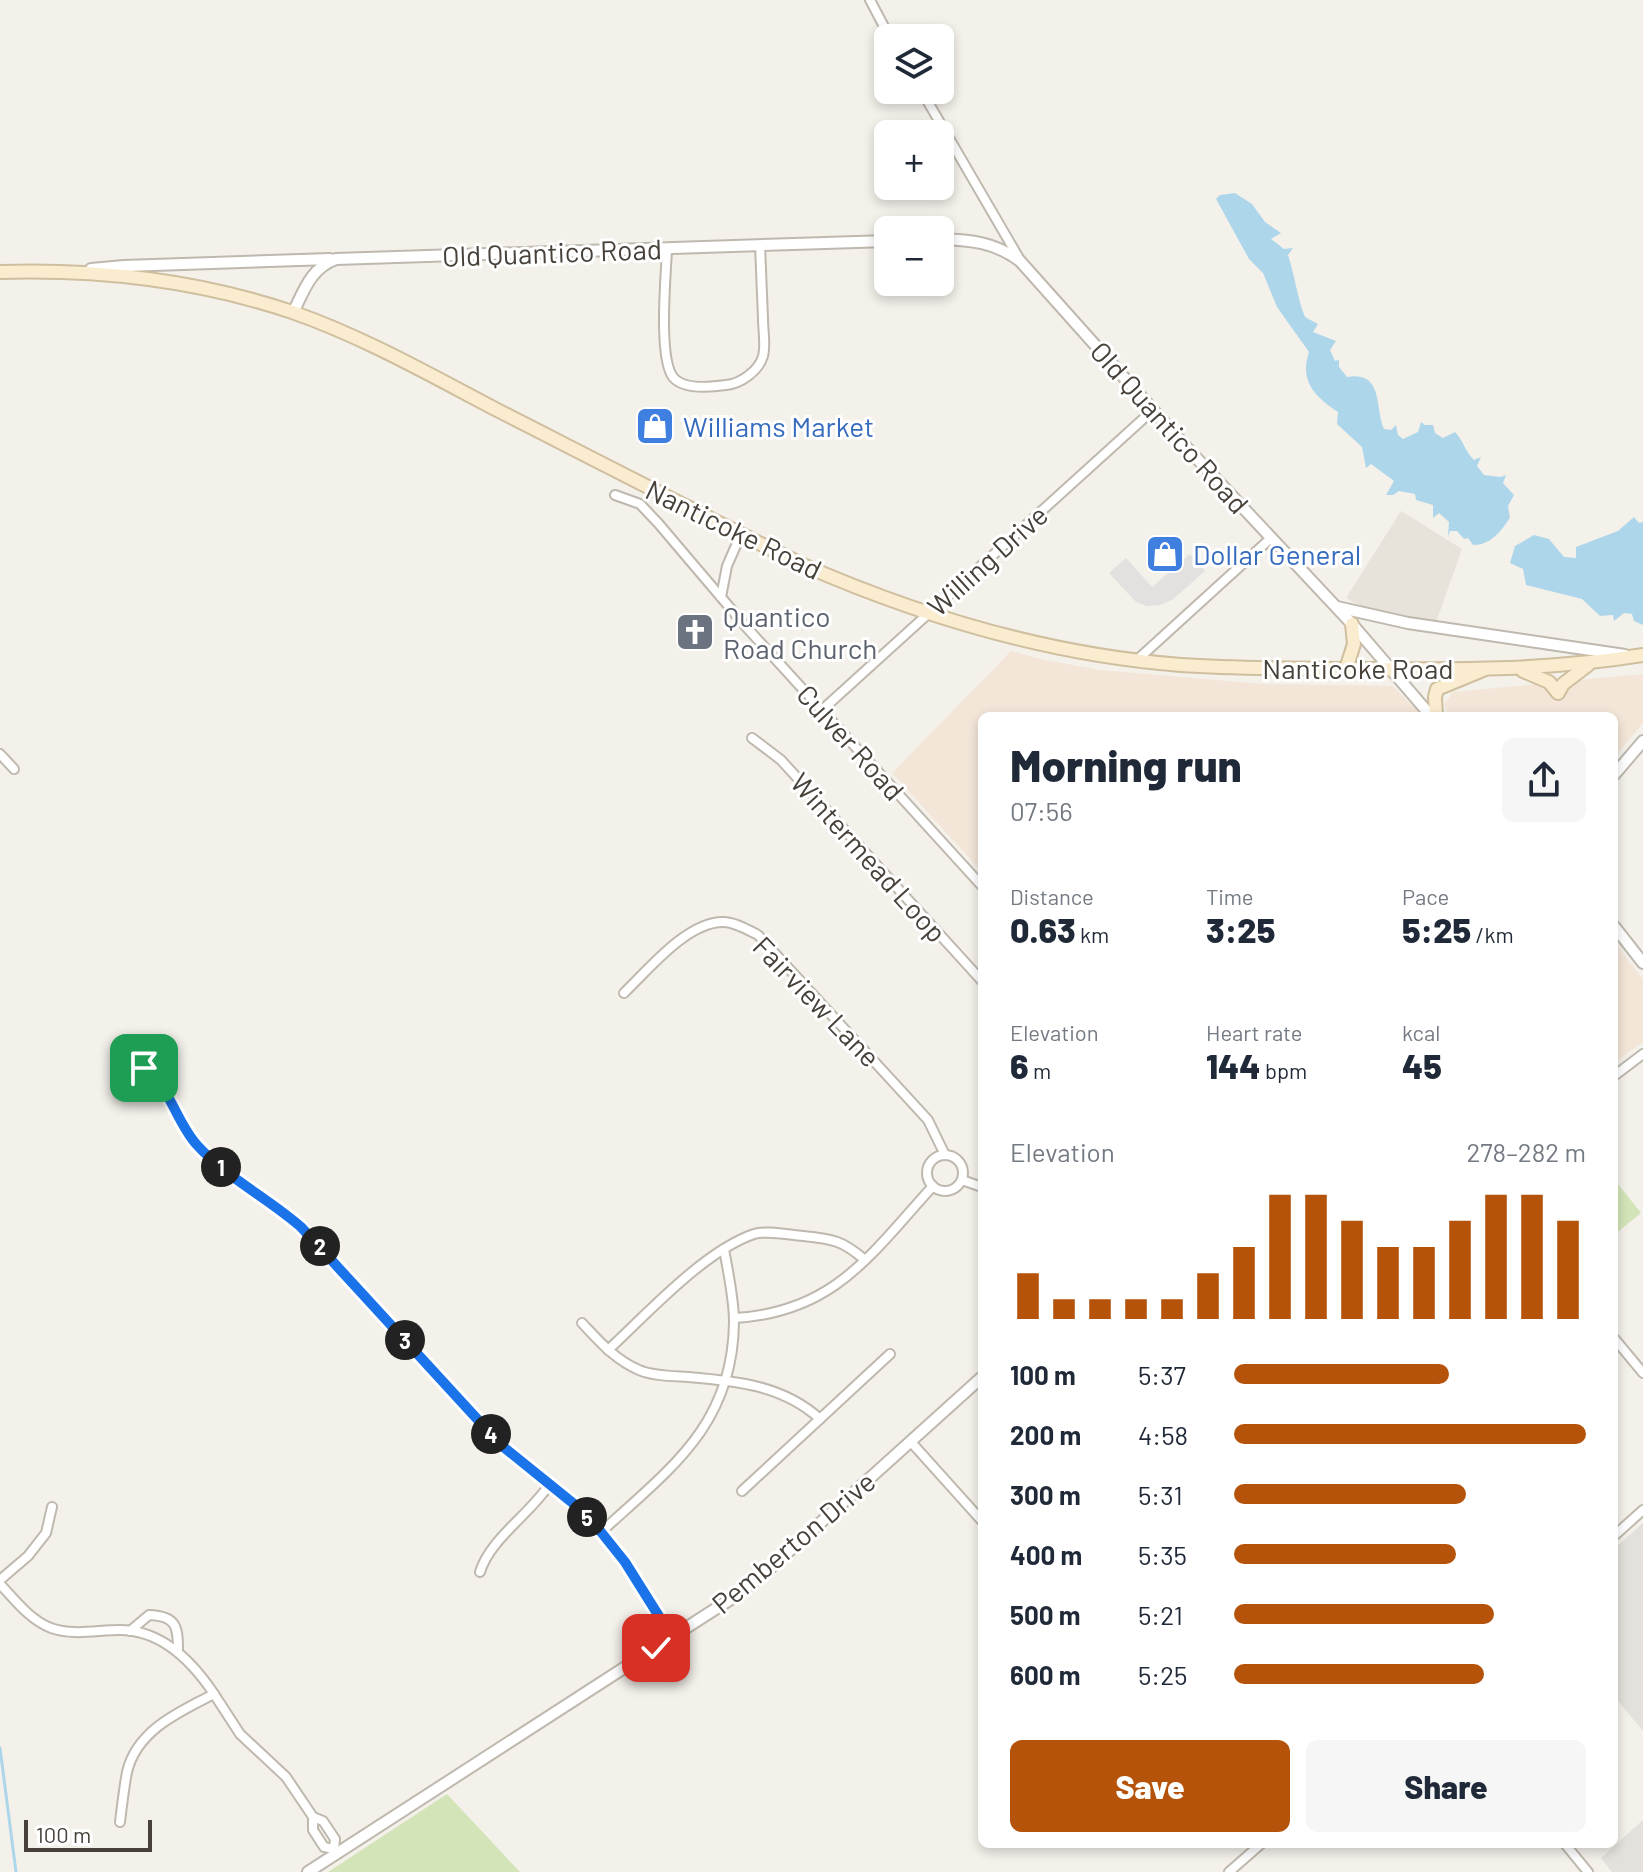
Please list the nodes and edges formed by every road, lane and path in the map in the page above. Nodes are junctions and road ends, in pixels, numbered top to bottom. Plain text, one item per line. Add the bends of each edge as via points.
1 (870, 0) edge
2 (883, 24) edge
3 (929, 104) edge
4 (954, 240) edge
5 (874, 241) edge
6 (760, 245) junction
7 (667, 249) junction
8 (336, 259) junction
9 (1020, 261) junction
10 (74, 271) junction
11 (0, 272) edge
12 (293, 313) junction
13 (1153, 410) junction
14 (615, 495) dead end
15 (741, 534) junction
16 (1271, 538) junction
17 (721, 597) junction
18 (1335, 607) junction
19 (928, 613) junction
20 (1352, 624) junction
21 (1639, 656) edge
22 (1137, 660) junction
23 (1597, 662) junction
24 (1487, 668) junction
25 (1512, 668) junction
26 (1346, 669) junction
27 (1392, 670) junction
28 (822, 710) junction
29 (1430, 712) edge
30 (1434, 712) edge
31 (752, 738) dead end
32 (1643, 741) edge
33 (0, 754) edge
34 (14, 769) dead end
35 (1618, 770) edge
36 (978, 882) edge
37 (1618, 931) edge
38 (1643, 963) edge
39 (978, 977) edge
40 (624, 993) dead end
41 (1643, 1054) edge
42 (144, 1068) dead end
43 (1618, 1073) edge
44 (945, 1155) junction
45 (962, 1180) junction
46 (933, 1186) junction
47 (978, 1186) edge
48 (724, 1249) junction
49 (865, 1260) junction
50 (734, 1318) junction
51 (582, 1323) dead end
52 (1618, 1343) edge
53 (608, 1350) junction
54 (890, 1354) dead end
55 (1643, 1373) edge
56 (725, 1380) junction
57 (978, 1381) edge
58 (820, 1419) junction
59 (911, 1442) junction
60 (549, 1485) junction
61 (742, 1491) dead end
62 (52, 1507) dead end
63 (1643, 1510) edge
64 (978, 1517) edge
65 (601, 1532) junction
66 (1618, 1532) edge
67 (480, 1572) dead end
68 (0, 1582) edge
69 (130, 1631) junction
70 (672, 1637) junction
71 (178, 1650) junction
72 (214, 1694) junction
73 (313, 1817) junction
74 (120, 1822) dead end
75 (1256, 1848) edge
76 (1568, 1848) edge
77 (335, 1852) junction
78 (308, 1872) edge
79 (1229, 1872) edge
80 (1588, 1872) edge

1 - 2 street
3 - 9 street
4 - 9 street, Old Quantico Road via 994,245
5 - 6 street, Old Quantico Road
6 - 7 street, Old Quantico Road
6 - 7 street via 763,357 749,375 723,386 690,385 673,377 665,319
7 - 8 street, Old Quantico Road
8 - 10 street, Old Quantico Road
8 - 12 street via 313,273
9 - 13 street, Old Quantico Road
10 - 11 main road, Nanticoke Road
10 - 12 main road, Nanticoke Road via 188,284
12 - 15 main road, Nanticoke Road via 388,355
13 - 16 street, Old Quantico Road
13 - 19 street, Willing Drive
14 - 17 street, Culver Road via 640,504
15 - 17 street
15 - 19 main road, Nanticoke Road via 826,575
16 - 18 street, Old Quantico Road
16 - 22 street
17 - 28 street, Culver Road
18 - 20 street, Old Quantico Road
18 - 21 street via 1408,623
19 - 22 main road, Nanticoke Road via 1016,639
19 - 28 street, Willing Drive
20 - 26 main road via 1354,644
20 - 27 street, Old Quantico Road
21 - 23 main road, Nanticoke Road
22 - 26 main road, Nanticoke Road
23 - 25 main road, Nanticoke Road
23 - 25 main road via 1572,675 1558,693 1538,675
24 - 25 main road, Nanticoke Road
24 - 27 main road, Nanticoke Road
24 - 30 main road via 1437,689
26 - 27 main road, Nanticoke Road
27 - 29 street, Old Quantico Road
28 - 36 street, Culver Road
31 - 39 street, Wintermead Loop via 781,760
32 - 35 street
33 - 34 street
37 - 38 street
40 - 44 street, Fairview Lane via 698,927 724,922 758,935 928,1120
41 - 43 street
42 - 60 street via 159,1082 198,1146 301,1227 501,1445
44 - 45 street via 960,1164
44 - 46 street via 928,1168
45 - 46 street via 950,1190
45 - 47 street
46 - 49 street
48 - 49 street via 756,1233 785,1234 836,1240
48 - 50 street
48 - 53 street
49 - 50 street via 842,1282 808,1302 781,1312
50 - 56 street
51 - 53 street
52 - 55 street
53 - 56 street via 643,1372
54 - 58 street
56 - 58 street via 782,1392
56 - 65 street via 696,1442
57 - 59 street, Pemberton Drive
58 - 61 street
59 - 64 street
59 - 70 street, Pemberton Drive via 768,1570
60 - 65 street
60 - 67 street via 489,1550
62 - 68 street via 46,1533
63 - 66 street
65 - 70 street
68 - 69 street via 28,1615 52,1629
69 - 71 street
69 - 71 street via 149,1615 163,1616 178,1631
70 - 77 street, Pemberton Drive
71 - 72 street
72 - 73 street via 240,1734 286,1777
72 - 74 street via 149,1733 136,1749
73 - 77 street via 313,1830 324,1847
73 - 77 street via 323,1821 335,1839
75 - 79 street
76 - 80 street
77 - 78 street, Pemberton Drive

